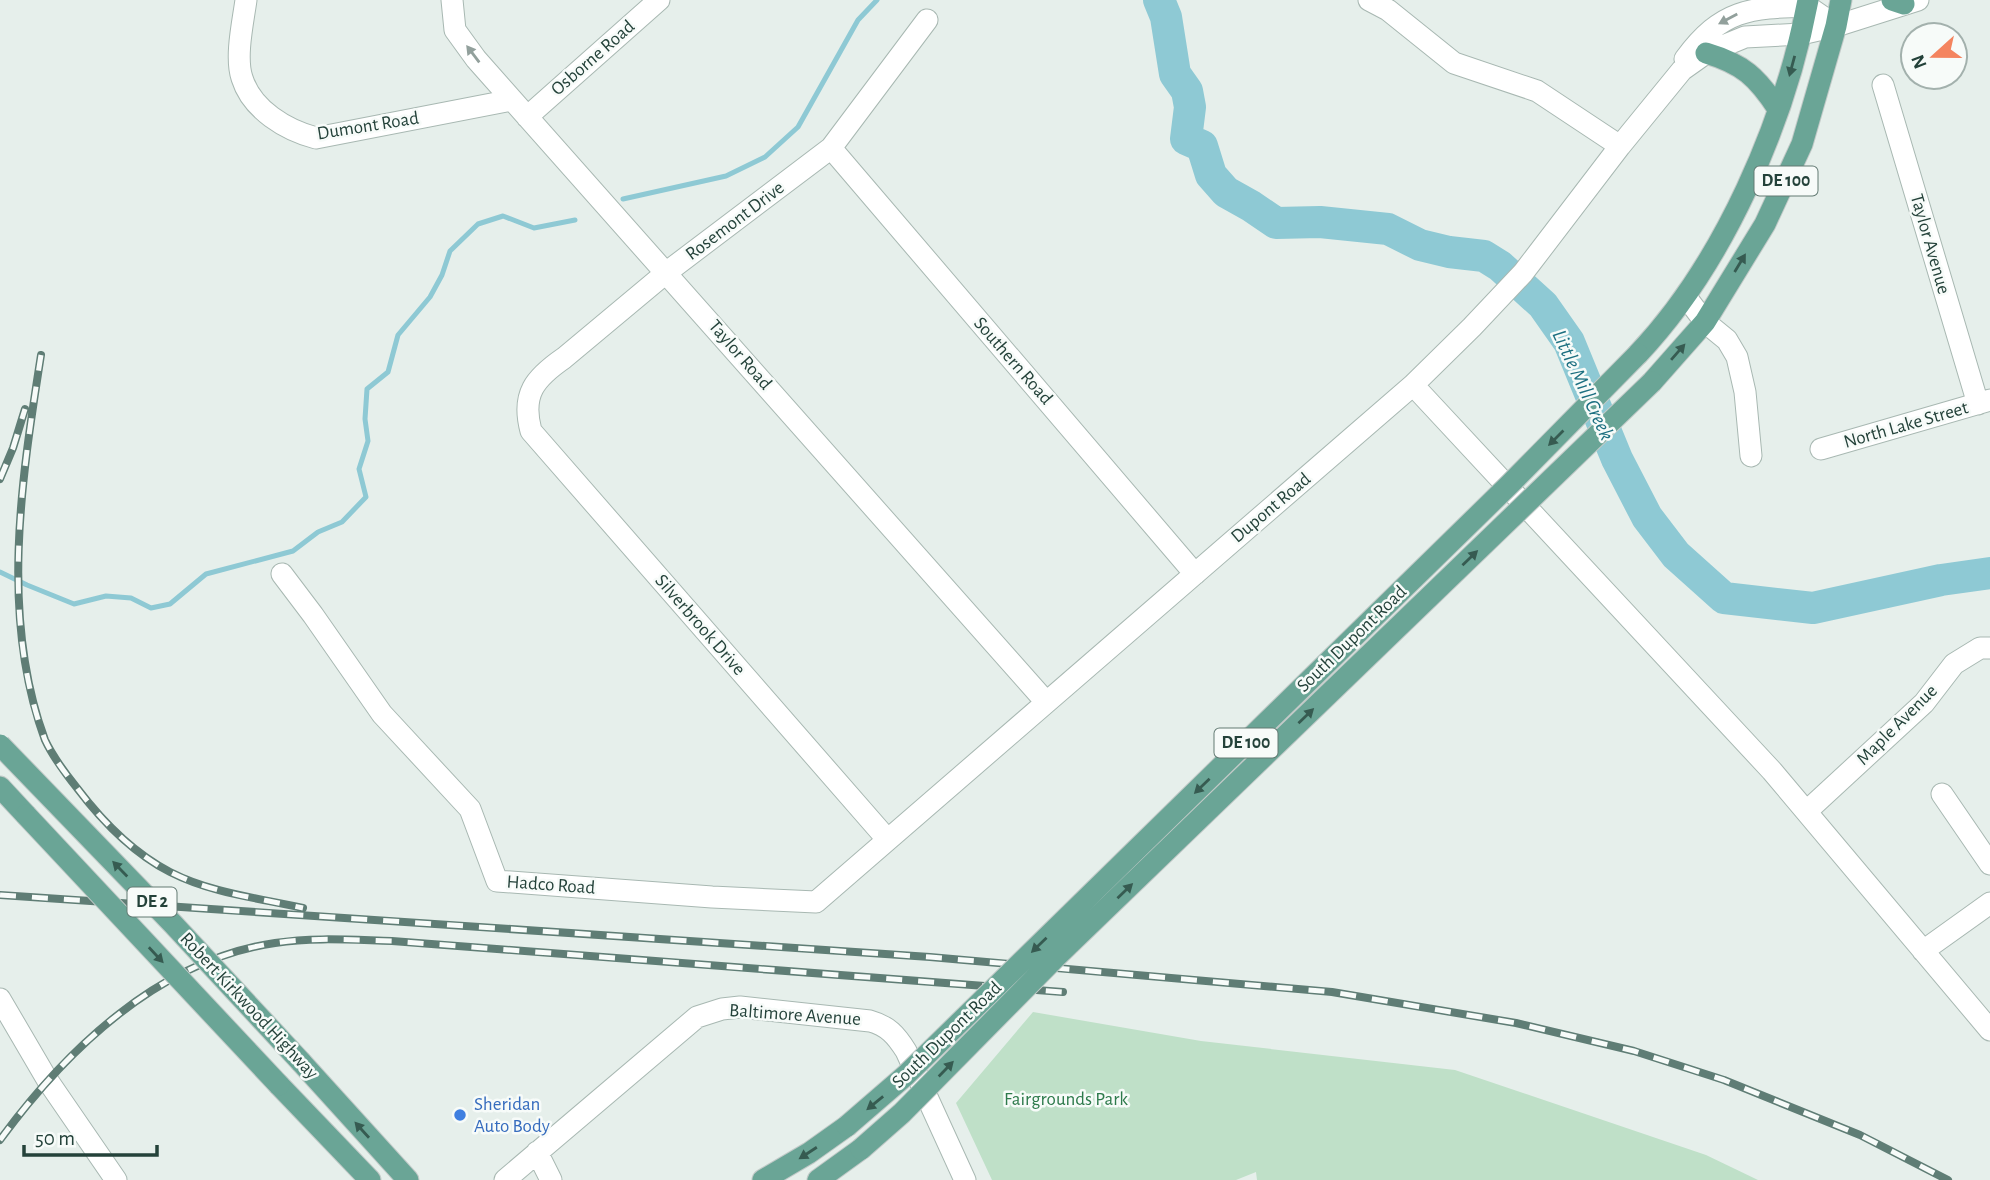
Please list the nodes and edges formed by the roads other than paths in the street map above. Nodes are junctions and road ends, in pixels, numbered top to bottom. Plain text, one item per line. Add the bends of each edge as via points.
1 (246, 0) edge
2 (452, 0) edge
3 (659, 0) edge
4 (1369, 0) edge
5 (1841, 0) edge
6 (1904, 1) edge
7 (1808, 3) edge
8 (927, 20) dead end
9 (1836, 26) junction
10 (1801, 34) junction
11 (1706, 53) junction
12 (1682, 71) junction
13 (1883, 85) dead end
14 (512, 100) junction
15 (1778, 109) junction
16 (527, 117) junction
17 (1620, 146) junction
18 (831, 148) junction
19 (667, 272) junction
20 (1686, 297) junction
21 (1705, 321) junction
22 (1413, 384) junction
23 (1984, 402) edge
24 (527, 404) joint
25 (1821, 449) dead end
26 (1751, 456) dead end
27 (282, 574) dead end
28 (1195, 574) junction
29 (1990, 648) edge
30 (1046, 702) junction
31 (0, 745) edge
32 (0, 787) edge
33 (1942, 794) dead end
34 (1807, 811) junction
35 (887, 839) junction
36 (1990, 864) edge
37 (816, 902) joint
38 (1990, 903) edge
39 (1923, 951) junction
40 (0, 999) edge
41 (1990, 1030) edge
42 (537, 1152) junction
43 (116, 1180) edge
44 (370, 1180) edge
45 (408, 1180) edge
46 (505, 1180) edge
47 (551, 1180) edge
48 (763, 1180) edge
49 (817, 1180) edge
50 (965, 1180) edge

1 - 14 street, Dumont Road via 241,77 254,100 296,133 316,138
14 -> 2 street, Taylor Road via 455,30
3 - 16 street, Osborne Road
4 - 17 street via 1454,64 1537,91
5 - 9 main road, South Dupont Road / DE 100
6 - 9 street, Dupont Road
7 - 9 street
7 - 10 main road, South Dupont Road / DE 100
7 -> 12 street, Dupont Road via 1731,16 1697,43
8 - 18 street, Rosemont Drive
9 - 10 street, Dupont Road
21 -> 9 main road, South Dupont Road / DE 100 via 1765,223 1802,144
10 - 11 street, Dupont Road via 1745,37
10 -> 15 main road, South Dupont Road / DE 100
11 - 12 street, Dupont Road
11 - 15 main road via 1743,68 1757,79
12 - 17 street, Dupont Road
13 - 23 street, Taylor Avenue
14 - 16 street, Taylor Road
15 - 20 main road, South Dupont Road / DE 100 via 1743,194
16 - 19 street, Taylor Road
17 - 22 street, Dupont Road via 1523,273
18 - 19 street, Rosemont Drive
18 - 28 street, Southern Road
19 - 24 street, Rosemont Drive via 547,370 534,384
19 - 30 street, Taylor Road
20 - 21 street
20 -> 48 main road, South Dupont Road / DE 100, bridge via 1660,331 1501,493 916,1066 847,1126
21 - 26 street via 1727,340 1737,357
49 -> 21 main road, South Dupont Road / DE 100, bridge via 902,1113 1056,957 1651,382
22 - 28 street, Dupont Road
22 - 34 street
23 - 25 street, North Lake Street
24 - 35 street, Silverbrook Drive via 531,430 538,439
27 - 37 street, Hadco Road via 382,714 470,809 497,881
28 - 30 street, Dupont Road
29 - 34 street, Maple Avenue via 1980,648 1954,664 1924,703
30 - 35 street, Dupont Road
45 -> 31 main road, Robert Kirkwood Highway / DE 2, bridge via 173,924
32 -> 44 main road, Robert Kirkwood Highway / DE 2, bridge
33 - 36 street
34 - 39 street
35 - 37 street, Dupont Road
38 - 39 street
39 - 41 street
40 - 43 street via 48,1081
42 - 46 street, Baltimore Avenue
42 - 47 street
42 - 50 street, Baltimore Avenue via 697,1017 740,1007 885,1025 906,1051

